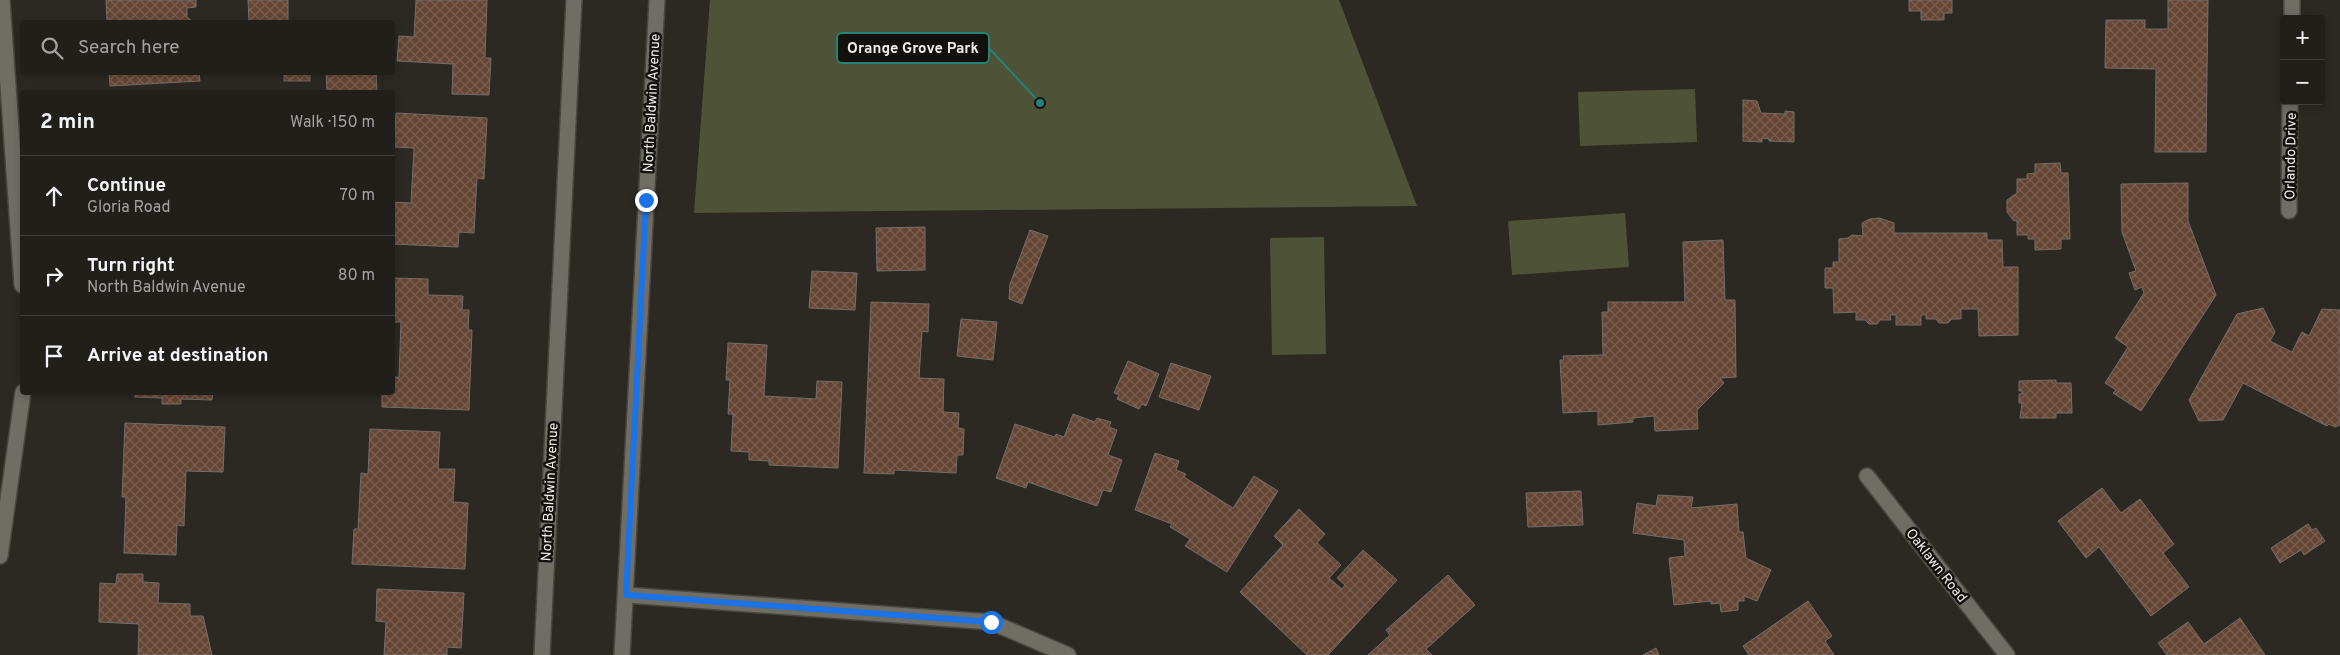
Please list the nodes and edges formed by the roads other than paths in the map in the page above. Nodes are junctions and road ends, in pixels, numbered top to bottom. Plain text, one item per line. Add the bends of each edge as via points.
1 (2, 0) edge
2 (574, 0) edge
3 (657, 0) edge
4 (2292, 0) edge
5 (2292, 15) edge
6 (2290, 105) edge
7 (2289, 211) dead end
8 (20, 256) edge
9 (23, 395) edge
10 (1867, 476) dead end
11 (0, 556) edge
12 (626, 595) junction
13 (542, 655) edge
14 (622, 655) edge
15 (1068, 655) edge
16 (2007, 655) edge

1 - 8 street
2 - 13 street, North Baldwin Avenue
3 - 12 street, North Baldwin Avenue
4 - 5 street
6 - 7 street, Orlando Drive
9 - 11 street
10 - 16 street, Oaklawn Road
12 - 14 street, North Baldwin Avenue
12 - 15 street via 991,622

